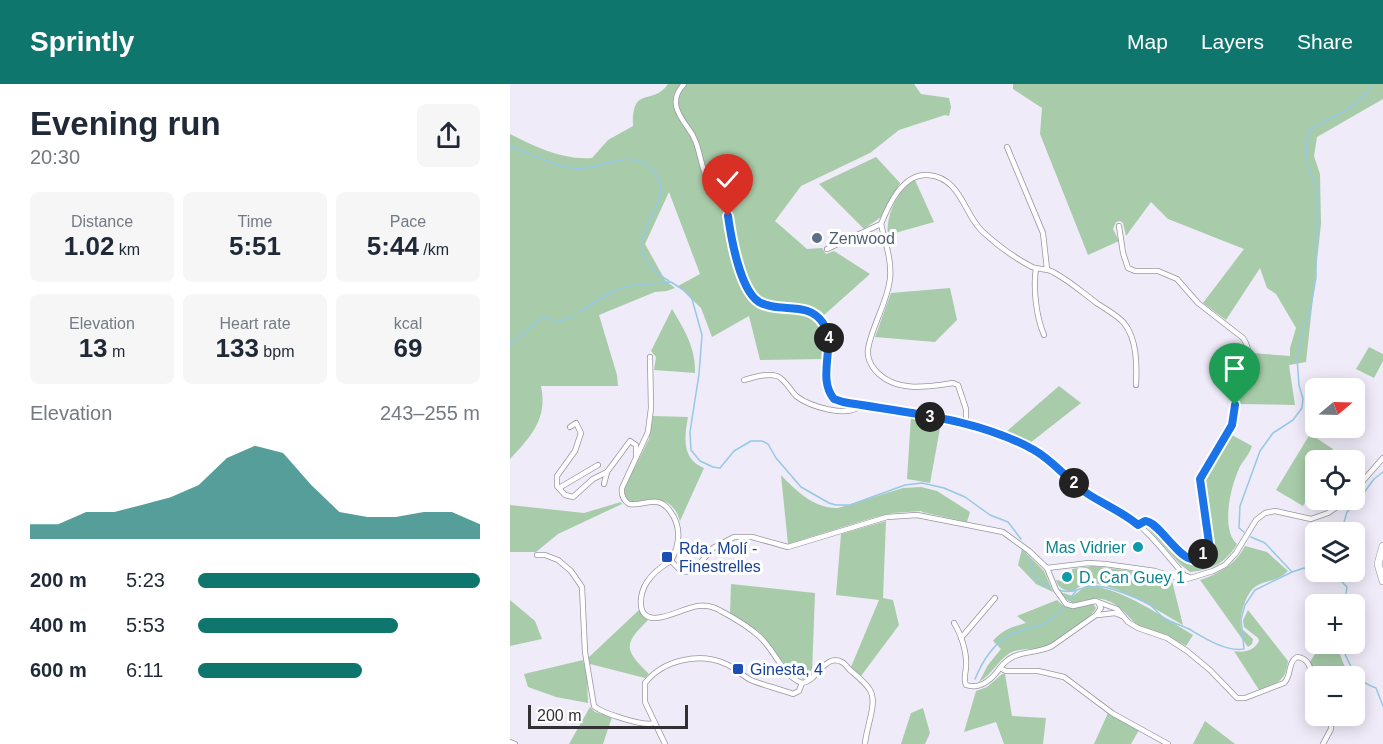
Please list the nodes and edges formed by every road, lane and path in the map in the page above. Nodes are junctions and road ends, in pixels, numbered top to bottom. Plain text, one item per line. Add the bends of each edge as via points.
1 (684, 84) edge
2 (1007, 147) dead end
3 (882, 224) junction
4 (1119, 226) dead end
5 (828, 249) dead end
6 (1036, 268) junction
7 (1047, 269) junction
8 (1044, 335) dead end
9 (650, 357) dead end
10 (744, 380) dead end
11 (1136, 385) dead end
12 (861, 405) junction
13 (966, 425) junction
14 (570, 427) dead end
15 (585, 430) dead end
16 (580, 436) junction
17 (1383, 458) edge
18 (635, 462) junction
19 (598, 465) dead end
20 (607, 472) junction
21 (1365, 478) edge
22 (604, 484) dead end
23 (559, 488) junction
24 (1332, 510) edge
25 (1138, 525) junction
26 (1383, 546) edge
27 (537, 555) dead end
28 (671, 561) junction
29 (1047, 568) junction
30 (1189, 577) junction
31 (1383, 581) edge
32 (994, 598) dead end
33 (1098, 602) junction
34 (1096, 615) junction
35 (1124, 618) junction
36 (954, 623) dead end
37 (961, 638) junction
38 (1309, 666) edge
39 (1000, 668) junction
40 (802, 683) junction
41 (654, 723) junction
42 (1331, 726) edge
43 (510, 742) edge
44 (515, 744) edge
45 (665, 744) edge
46 (865, 744) edge
47 (1168, 744) edge
48 (1323, 744) edge

1 - 12 street via 677,93 675,107 697,142 708,179 726,209 735,254 751,293 761,303 810,310 816,315 829,340 827,380 831,396
2 - 7 street via 1043,233
3 - 5 street
3 - 6 street via 905,183 916,176 931,175 959,193 982,231
3 - 13 street via 890,279 869,346 870,360 879,374 898,385 958,385 966,409
4 - 25 street via 1128,268 1177,279 1198,303 1243,338 1248,351 1245,358 1227,367 1224,373 1235,401 1234,421 1200,479 1208,549 1198,557 1187,558 1152,522
6 - 7 street
6 - 8 street via 1039,320
7 - 11 street via 1124,323 1134,347
9 - 18 street via 650,420
10 - 12 street via 774,375 799,398 824,408 848,411
12 - 13 street
13 - 25 street via 1036,451 1086,493
14 - 16 street via 576,423
15 - 16 street
16 - 23 street via 570,460 557,476
17 - 21 street
18 - 20 street via 636,445 630,441
18 - 28 street via 622,488 622,497 629,504 657,502 669,509 679,534
19 - 23 street
20 - 22 street
20 - 23 street via 573,497
24 - 30 street via 1311,519 1275,511 1265,513 1225,565
25 - 30 street
26 - 31 main road via 1378,564
27 - 41 street via 558,560 582,587 585,652 594,706 639,723
28 - 29 street via 681,571 690,572 713,548 734,537 752,537 788,547 887,517 917,515 1003,532
28 - 40 street via 645,585 640,602 648,617 705,605 718,608 759,635
29 - 30 street via 1096,564 1155,571 1181,580
29 - 33 street via 1066,604
32 - 37 street
33 - 34 street via 1101,610
33 - 35 street via 1117,609
34 - 35 street via 1115,613
34 - 39 street via 1045,650 1012,656
35 - 38 street via 1187,651 1237,698 1284,683 1297,657 1304,658
36 - 37 street
37 - 39 street via 966,660 964,681 968,686 984,684
39 - 47 street via 1064,677 1112,713
40 - 41 street via 799,692 794,693 755,682 720,661 684,659 645,683 645,702
40 - 46 street via 827,662 844,663 868,687 873,698
41 - 45 street
42 - 48 street
43 - 44 street

